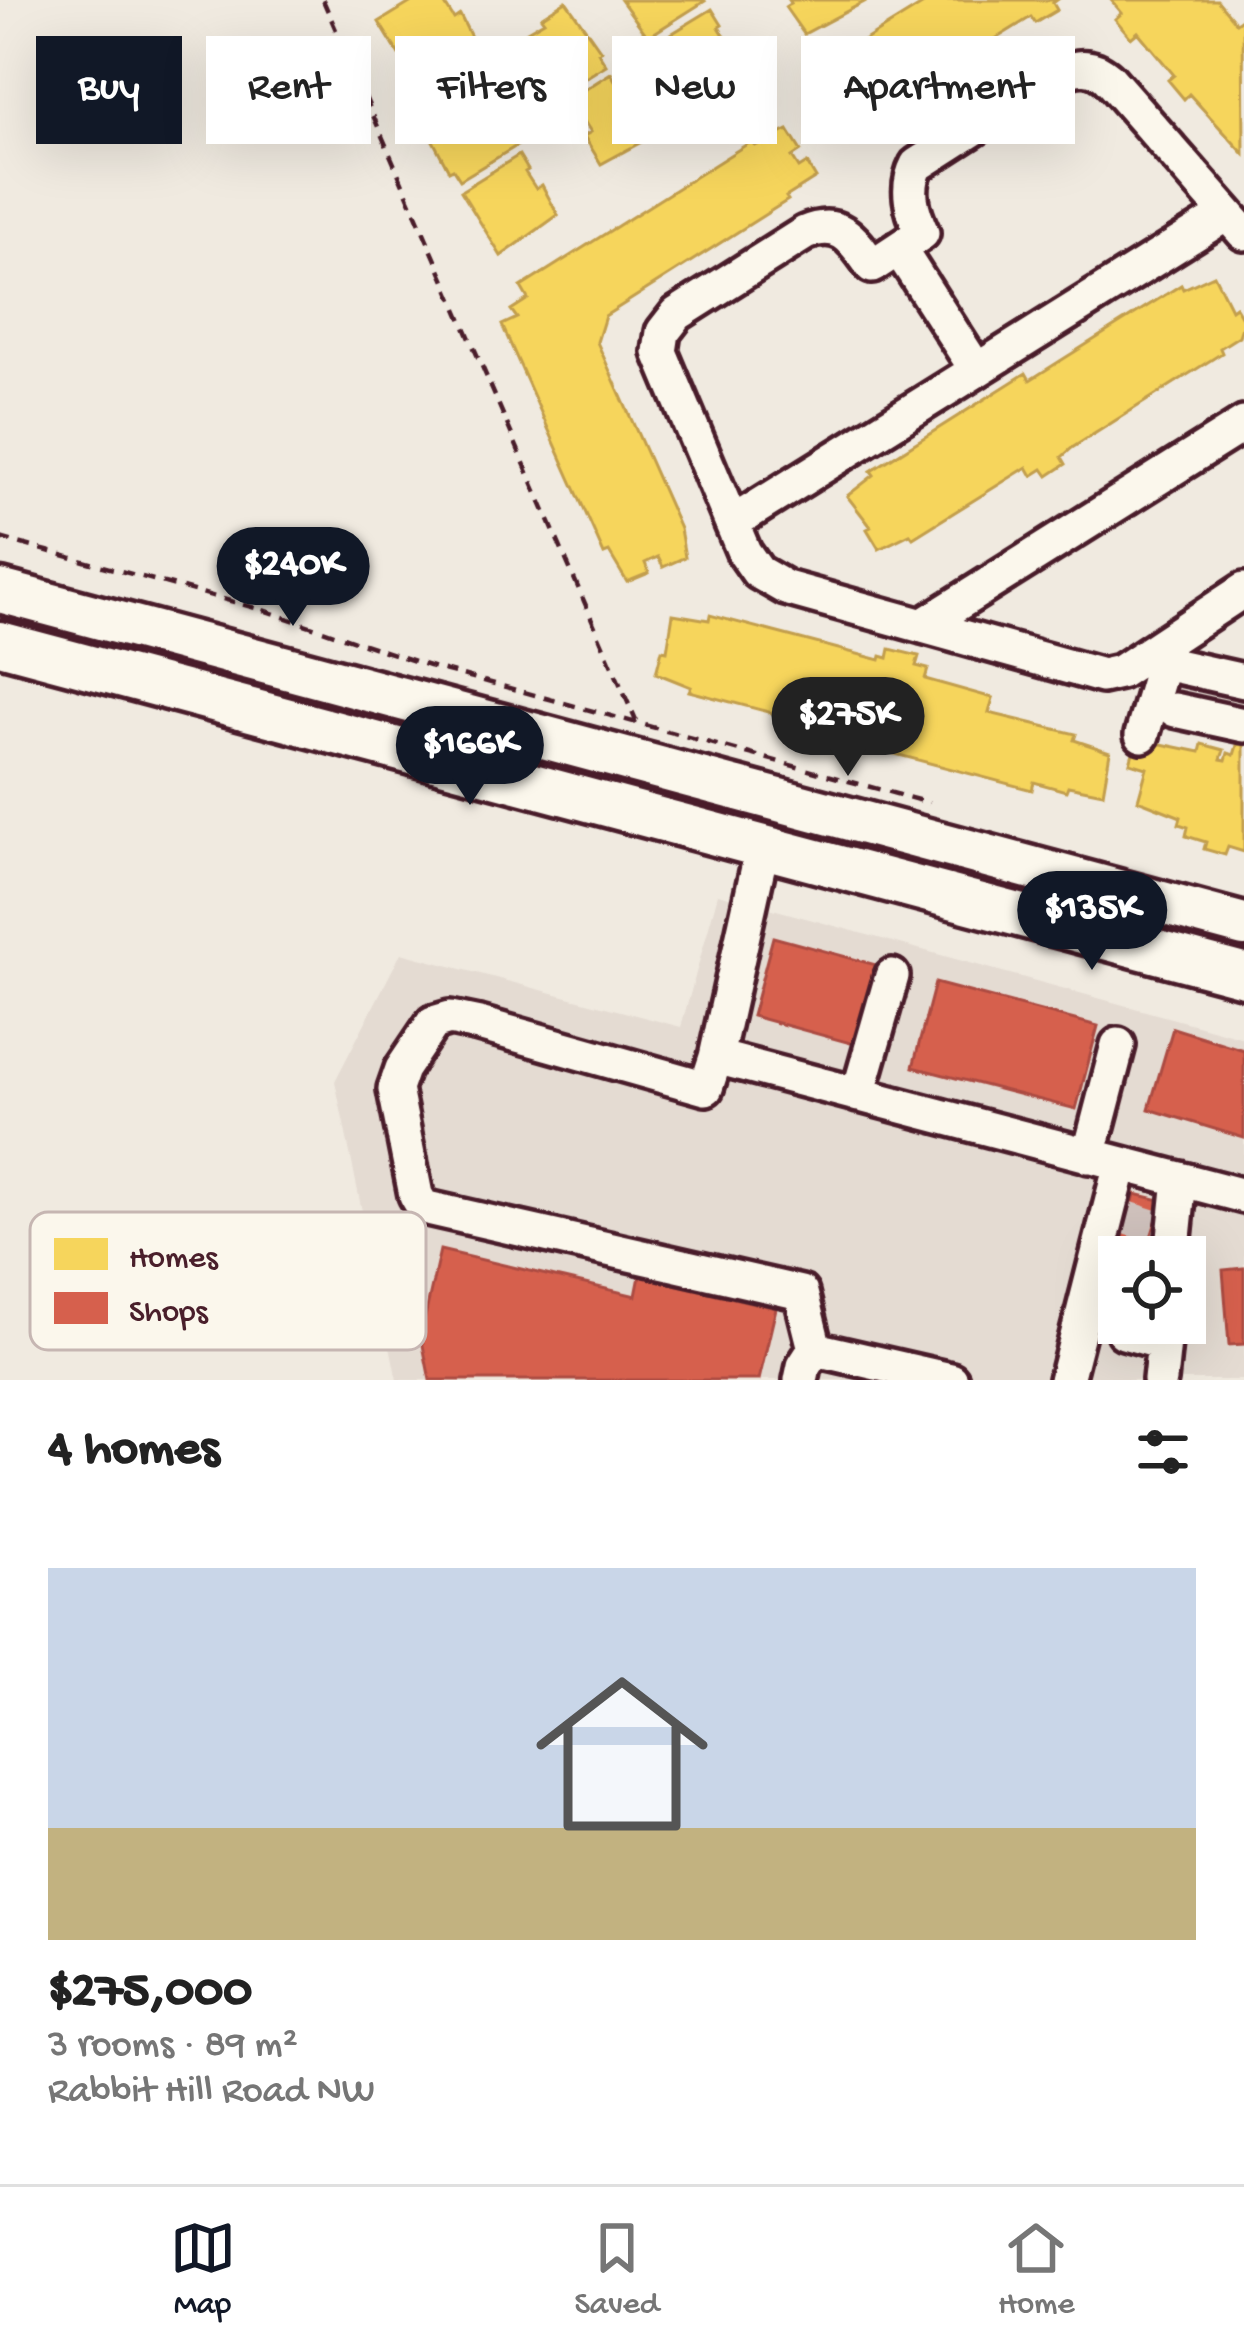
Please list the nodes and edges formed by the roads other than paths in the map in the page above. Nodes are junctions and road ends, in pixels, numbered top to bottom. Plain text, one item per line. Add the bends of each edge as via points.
1 (1235, 224) edge
2 (899, 249) junction
3 (976, 369) junction
4 (1244, 424) edge
5 (732, 523) junction
6 (0, 591) edge
7 (1243, 600) edge
8 (922, 626) junction
9 (0, 643) edge
10 (1152, 661) junction
11 (1244, 681) edge
12 (1175, 710) dead end
13 (1244, 725) edge
14 (1142, 735) dead end
15 (764, 845) junction
16 (1244, 926) edge
17 (1244, 975) edge
18 (892, 976) dead end
19 (1118, 1045) dead end
20 (716, 1057) junction
21 (858, 1095) junction
22 (1105, 1160) junction
23 (1180, 1179) junction
24 (1244, 1196) edge
25 (1148, 1229) edge
26 (1098, 1332) edge
27 (1164, 1344) edge
28 (815, 1348) junction
29 (801, 1380) edge
30 (951, 1380) edge
31 (1066, 1380) edge
32 (1160, 1380) edge

1 - 2 lane via 1108,78 1080,67 924,157 910,188 922,233
1 - 3 lane
2 - 3 lane
2 - 5 lane via 872,266 849,235 815,229 677,314 663,332 663,363
3 - 5 lane
4 - 8 lane
5 - 8 lane via 751,563 770,580
6 - 16 main road
7 - 10 lane
8 - 10 lane via 1102,676
9 - 15 main road
10 - 11 lane
10 - 14 lane
12 - 13 lane
15 - 17 main road
15 - 20 lane
18 - 21 lane
19 - 22 lane
20 - 21 lane
20 - 28 lane via 706,1088 479,1024 433,1023 395,1089 416,1195 423,1207 801,1293
21 - 22 lane
22 - 23 lane
22 - 25 lane
23 - 24 lane
23 - 25 lane
26 - 31 lane
27 - 32 lane
28 - 29 lane
28 - 30 lane

